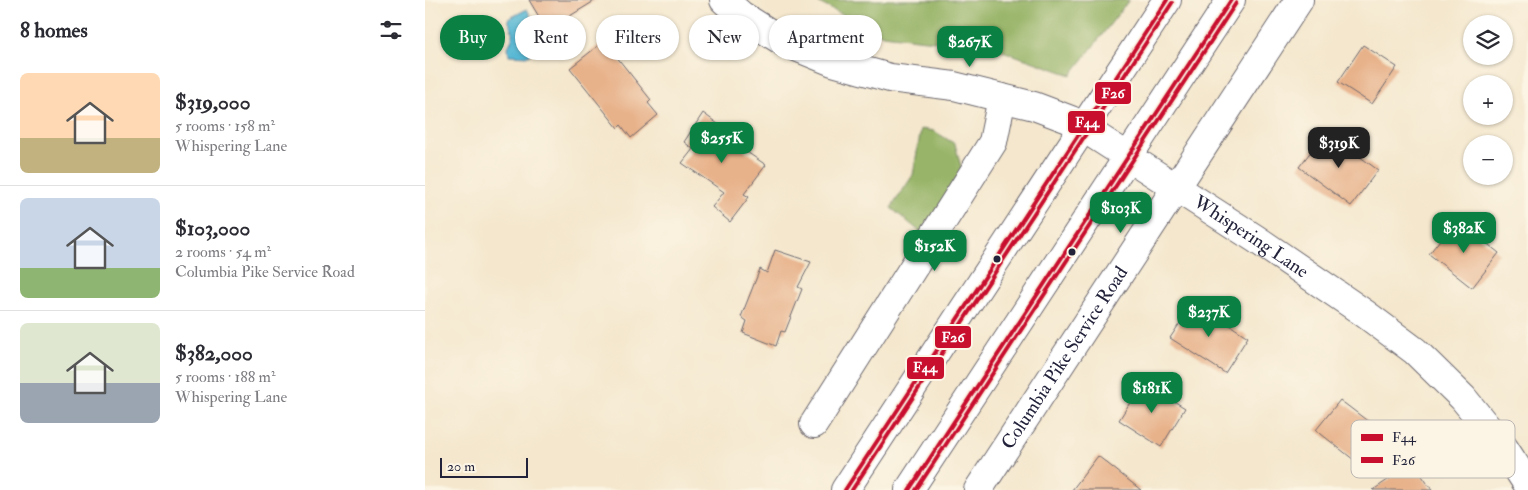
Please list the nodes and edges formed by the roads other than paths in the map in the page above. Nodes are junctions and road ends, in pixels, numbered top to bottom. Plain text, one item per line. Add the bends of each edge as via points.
1 (724, 0) edge
2 (1167, 0) edge
3 (1231, 0) edge
4 (1299, 0) edge
5 (1002, 98) junction
6 (1084, 128) junction
7 (1127, 156) junction
8 (1177, 188) junction
9 (1481, 420) edge
10 (814, 424) dead end
11 (1515, 465) edge
12 (1528, 485) edge
13 (845, 490) edge
14 (909, 490) edge
15 (978, 490) edge

1 - 5 street, Whispering Lane via 741,15 784,42 833,62 890,78 954,86
2 - 6 street
3 - 7 street
4 - 8 street, Columbia Pike Service Road
5 - 6 street, Whispering Lane via 1034,106
5 - 10 street via 993,142
6 - 7 street, Whispering Lane
6 - 13 street
7 - 8 street, Whispering Lane
7 - 14 street
8 - 9 street, Whispering Lane via 1256,239 1415,351
8 - 15 street, Columbia Pike Service Road
11 - 12 street, Whispering Lane

